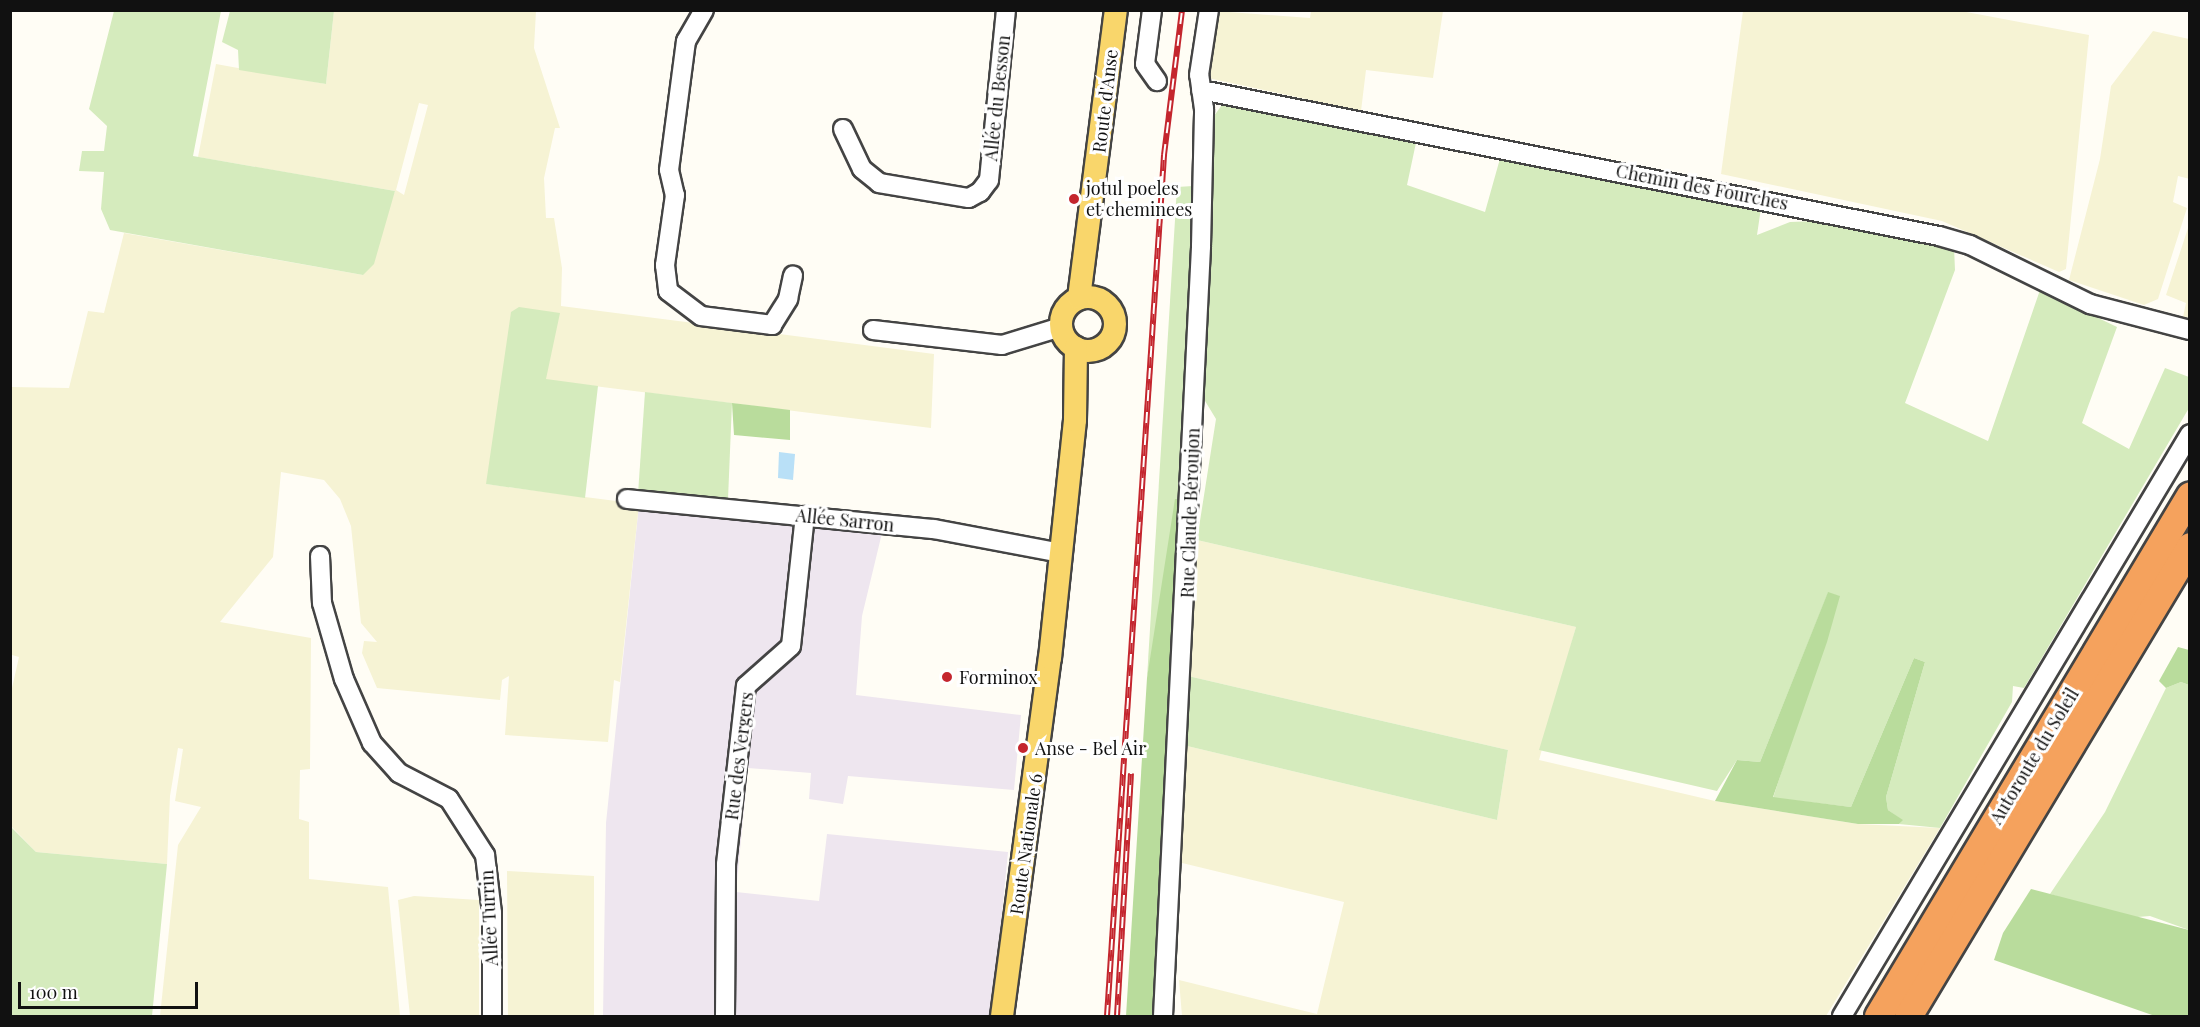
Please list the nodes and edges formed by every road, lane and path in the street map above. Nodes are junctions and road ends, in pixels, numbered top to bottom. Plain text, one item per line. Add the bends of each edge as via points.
1 (704, 10) edge
2 (1006, 10) edge
3 (1125, 10) edge
4 (1152, 10) edge
5 (1209, 10) edge
6 (1114, 11) edge
7 (1157, 81) dead end
8 (1201, 90) junction
9 (843, 129) dead end
10 (792, 276) dead end
11 (1086, 298) junction
12 (1061, 327) junction
13 (873, 330) dead end
14 (2190, 330) edge
15 (1084, 349) junction
16 (2190, 434) edge
17 (2190, 495) edge
18 (627, 499) dead end
19 (805, 516) junction
20 (2190, 546) edge
21 (1061, 553) junction
22 (320, 556) dead end
23 (1023, 873) junction
24 (492, 1017) edge
25 (725, 1017) edge
26 (1002, 1017) edge
27 (1012, 1017) edge
28 (1164, 1017) edge
29 (1842, 1017) edge
30 (1878, 1017) edge
31 (1908, 1017) edge

1 - 10 street via 686,40 669,170 675,195 664,265 668,291 701,316 772,325 788,299
2 - 9 street, Allée du Besson via 989,180 980,192 969,198 879,183 862,169
3 - 11 main road, Route d'Anse
4 - 7 street via 1145,63
5 - 8 street, Rue Claude Béroujon
6 - 11 main road, Route d'Anse
8 - 14 street, Chemin des Fourches via 1939,236 1970,245 2090,304
8 - 28 street, Rue Claude Béroujon via 1186,597
11 - 12 main road via 1065,309
11 - 15 main road via 1110,307 1115,325 1108,342
12 - 13 street via 1002,345
12 - 15 main road
15 - 21 main road, Route Nationale 6
16 - 29 street
17 - 30 highway, Autoroute du Soleil
18 - 19 street, Allée Sarron
19 - 21 street, Allée Sarron via 934,529
19 - 25 street, Rue des Vergers via 791,646 746,686 726,864
20 - 31 highway, Autoroute du Soleil
21 - 23 main road, Route Nationale 6
22 - 24 street, Allée Turrin via 328,625 344,679 372,743 399,773 449,800 485,855 492,913
23 - 26 main road, Route Nationale 6
23 - 27 main road

